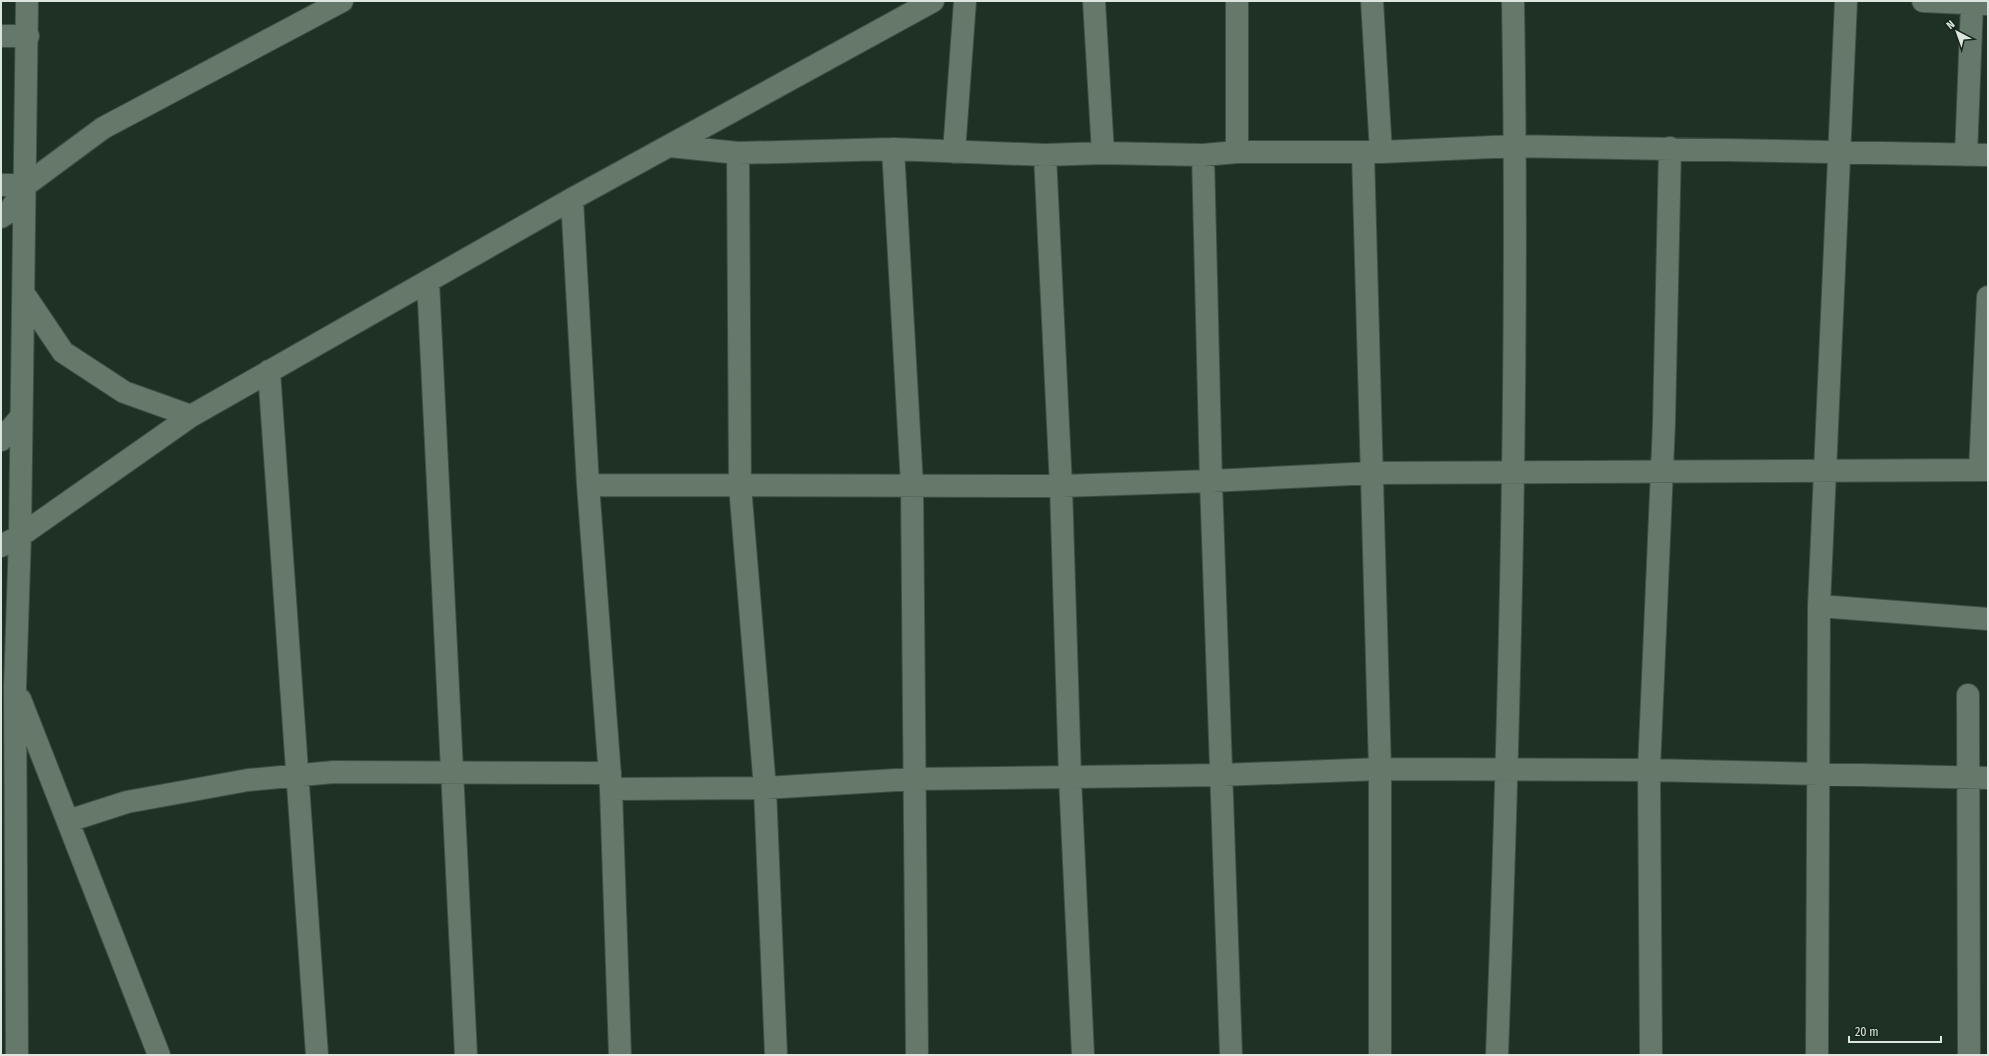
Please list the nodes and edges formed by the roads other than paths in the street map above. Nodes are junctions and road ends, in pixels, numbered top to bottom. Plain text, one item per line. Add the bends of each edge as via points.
1 (28, 1) edge
2 (342, 1) edge
3 (933, 1) edge
4 (965, 1) edge
5 (1094, 1) edge
6 (1237, 1) edge
7 (1372, 1) edge
8 (1513, 1) edge
9 (1846, 1) edge
10 (1923, 1) edge
11 (1980, 4) edge
12 (1, 36) edge
13 (28, 36) junction
14 (670, 146) junction
15 (1515, 146) junction
16 (1670, 148) junction
17 (893, 149) junction
18 (954, 152) junction
19 (1236, 152) junction
20 (1372, 152) junction
21 (1840, 152) junction
22 (738, 153) junction
23 (1103, 153) junction
24 (1045, 155) junction
25 (1203, 155) junction
26 (1966, 155) junction
27 (1988, 156) edge
28 (1, 185) edge
29 (26, 185) junction
30 (572, 198) junction
31 (1, 217) edge
32 (428, 281) junction
33 (24, 294) junction
34 (1988, 297) edge
35 (269, 371) junction
36 (191, 416) junction
37 (21, 417) junction
38 (1, 440) edge
39 (1984, 470) edge
40 (1826, 471) junction
41 (1513, 472) junction
42 (1662, 472) junction
43 (1371, 473) junction
44 (1211, 481) junction
45 (588, 485) junction
46 (912, 485) junction
47 (740, 486) junction
48 (1061, 486) junction
49 (10, 541) edge
50 (1819, 606) junction
51 (1988, 619) edge
52 (15, 687) junction
53 (1968, 695) dead end
54 (1380, 769) junction
55 (1507, 769) junction
56 (1649, 770) junction
57 (452, 773) junction
58 (1819, 774) junction
59 (298, 775) junction
60 (1221, 775) junction
61 (1070, 777) junction
62 (1978, 778) edge
63 (913, 779) junction
64 (610, 781) junction
65 (765, 788) junction
66 (68, 821) junction
67 (9, 985) edge
68 (17, 1055) edge
69 (159, 1055) edge
70 (317, 1055) edge
71 (466, 1055) edge
72 (620, 1055) edge
73 (776, 1055) edge
74 (917, 1055) edge
75 (1084, 1055) edge
76 (1231, 1055) edge
77 (1380, 1055) edge
78 (1498, 1055) edge
79 (1651, 1055) edge
80 (1817, 1055) edge
81 (1969, 1055) edge

1 - 13 street
2 - 29 street via 103,128
3 - 14 street
4 - 18 street
5 - 23 street
6 - 19 street
7 - 20 street
8 - 15 street
9 - 21 street
10 - 11 street
11 - 26 street
12 - 13 street
13 - 29 street
14 - 22 street
14 - 30 street
15 - 16 street
15 - 20 street
15 - 41 street
16 - 21 street
16 - 42 street
17 - 18 street
17 - 22 street
17 - 46 street
18 - 24 street
19 - 20 street
19 - 25 street
20 - 43 street
21 - 26 street
21 - 40 street
22 - 47 street
23 - 24 street
23 - 25 street
24 - 48 street
25 - 44 street
26 - 27 street
28 - 29 street
29 - 31 street via 9,212
29 - 33 street
30 - 32 street
30 - 45 street
32 - 35 street
32 - 57 street
33 - 36 street via 63,352 124,392
33 - 37 street
34 - 39 street
35 - 36 street
35 - 59 street
36 - 49 street
37 - 38 street
37 - 49 street
39 - 40 street
40 - 42 street
40 - 50 street
41 - 42 street
41 - 43 street
41 - 55 street
42 - 56 street
43 - 44 street
43 - 54 street
44 - 48 street
44 - 60 street
45 - 47 street
45 - 64 street
46 - 47 street
46 - 48 street
46 - 63 street
47 - 65 street
48 - 61 street
49 - 52 street
50 - 51 street
50 - 58 street
52 - 66 street
52 - 67 street
53 - 62 street
54 - 55 street
54 - 60 street
54 - 77 street
55 - 56 street
55 - 78 street
56 - 58 street
56 - 79 street
57 - 59 street via 334,772
57 - 64 street
57 - 71 street
58 - 62 street
58 - 80 street
59 - 66 street via 248,780 127,802
59 - 70 street
60 - 61 street
60 - 76 street
61 - 63 street
61 - 75 street
62 - 81 street
63 - 65 street
63 - 74 street
64 - 65 street
64 - 72 street
65 - 73 street
66 - 69 street
67 - 68 street

